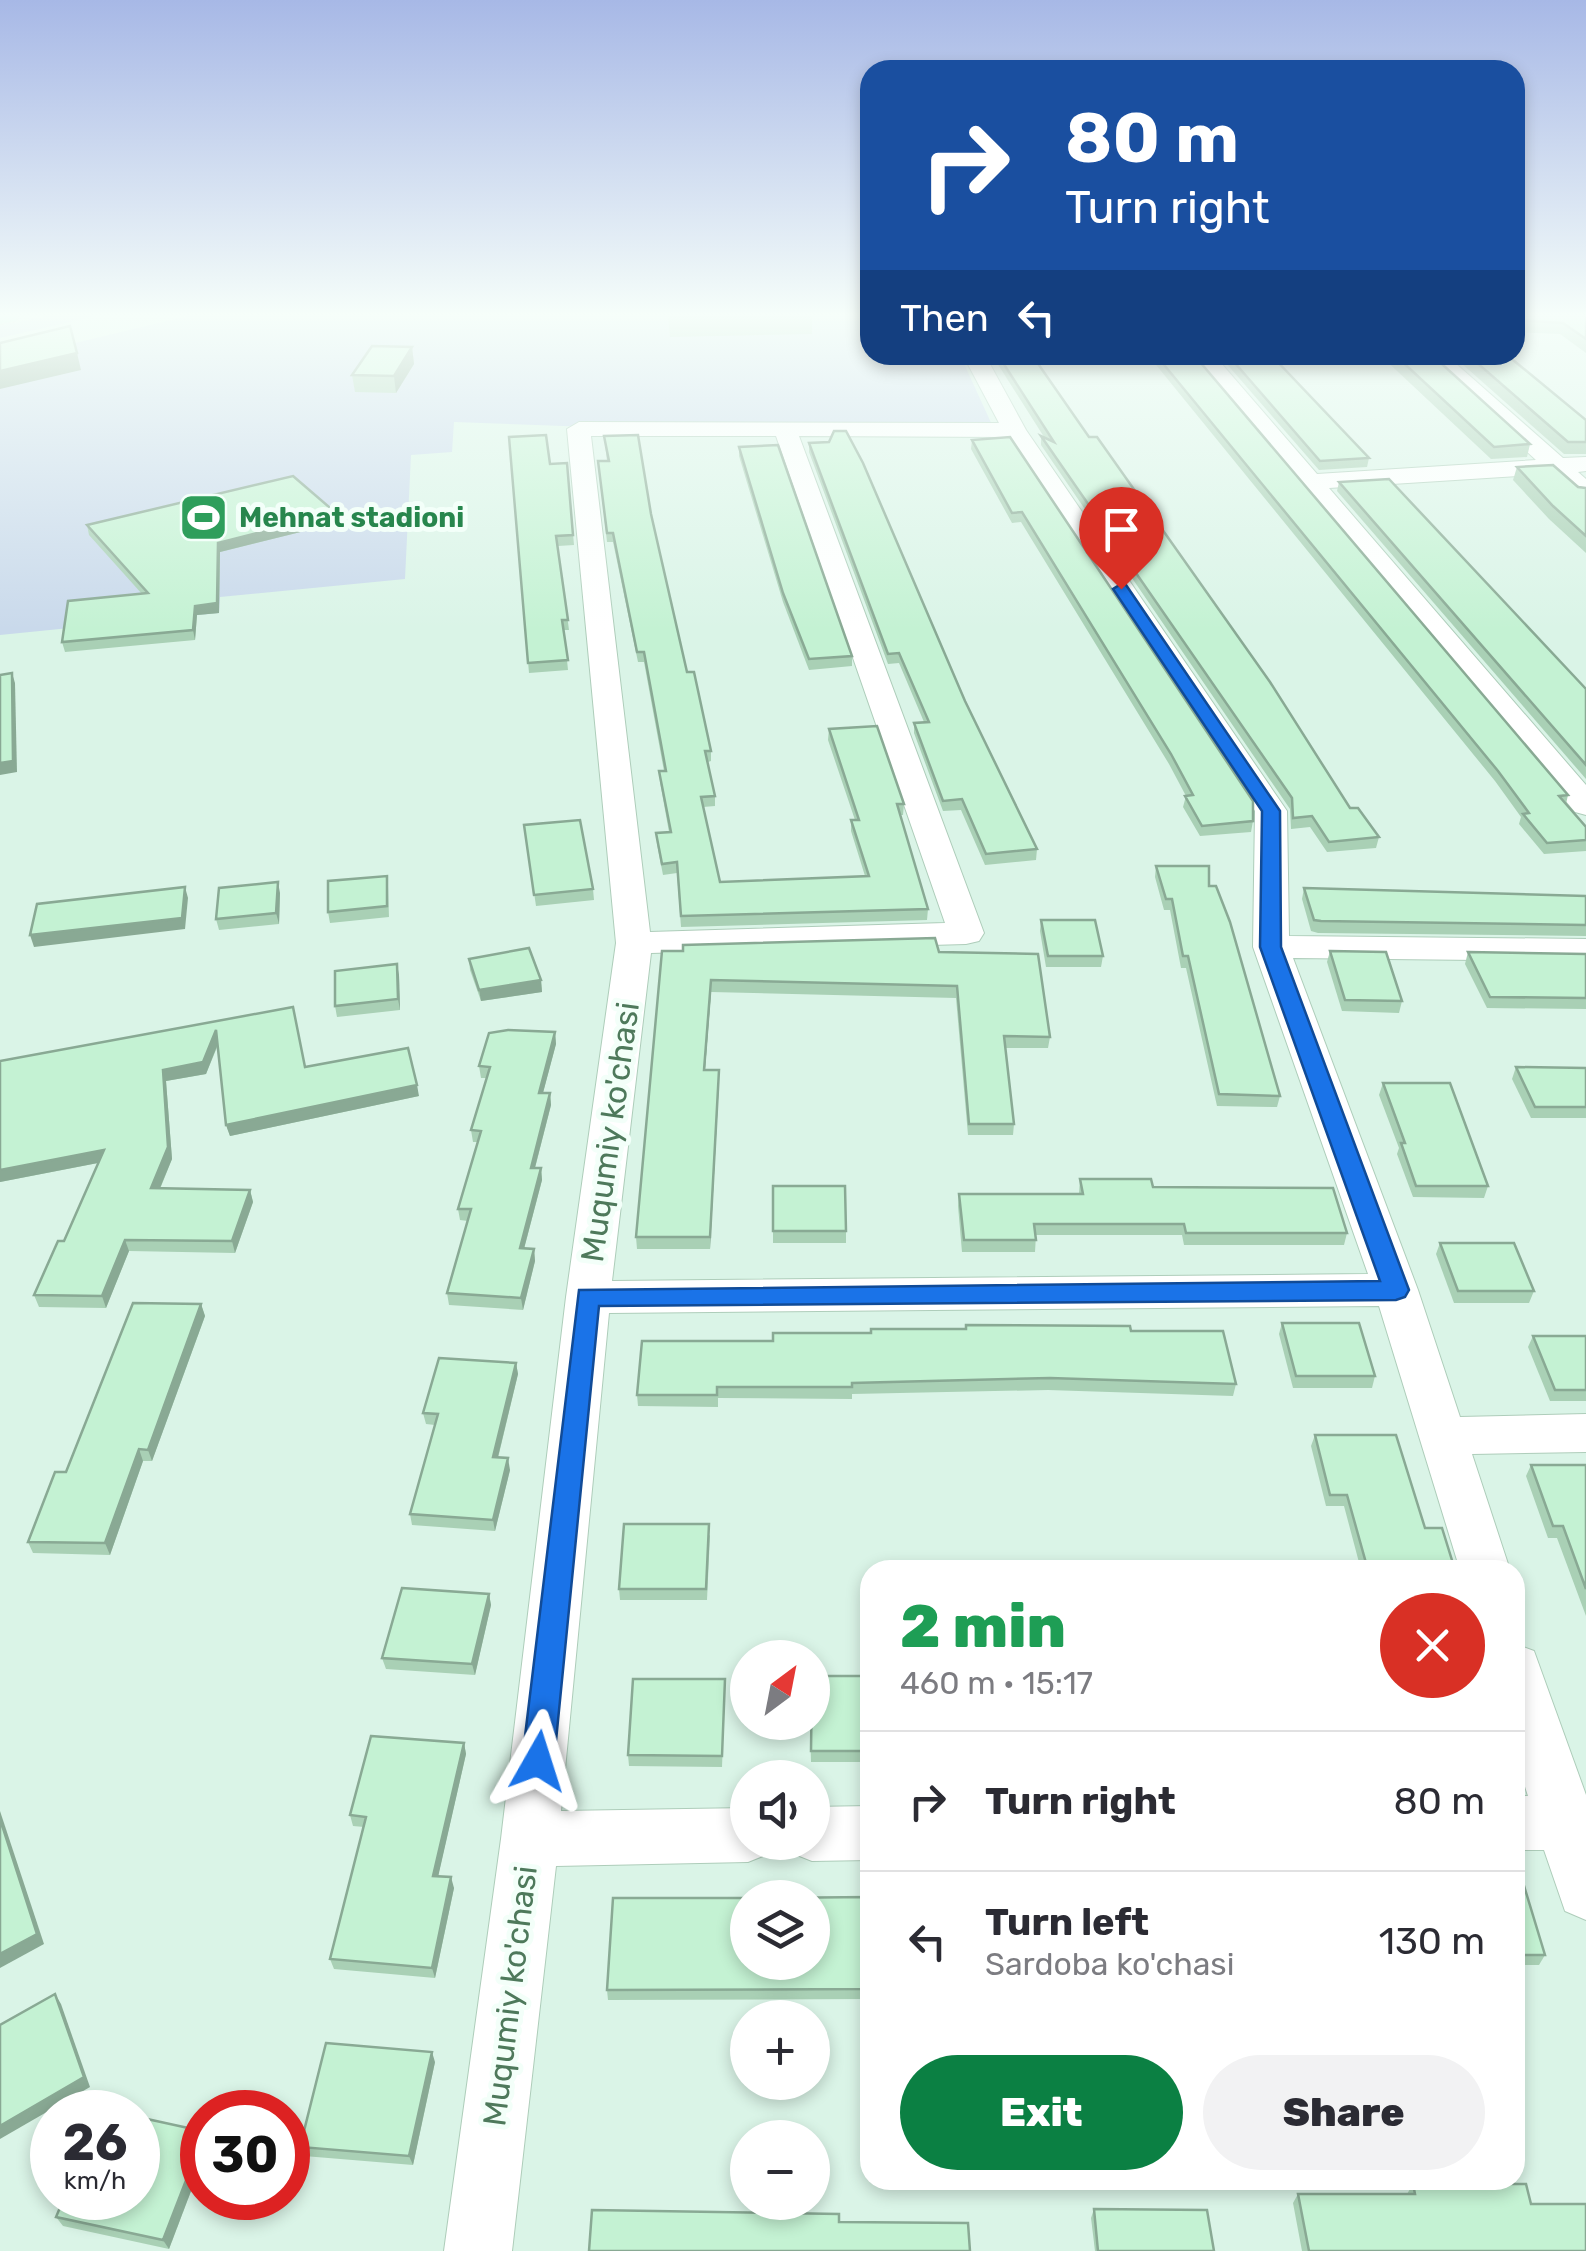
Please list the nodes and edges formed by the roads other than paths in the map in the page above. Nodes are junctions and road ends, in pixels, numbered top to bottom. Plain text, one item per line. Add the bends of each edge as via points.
1 (1009, 420) edge
2 (1258, 420) edge
3 (1505, 420) edge
4 (785, 430) junction
5 (1014, 430) junction
6 (1586, 464) edge
7 (1557, 466) junction
8 (1312, 482) junction
9 (1586, 492) edge
10 (1586, 805) edge
11 (634, 943) junction
12 (1270, 947) junction
13 (1586, 950) edge
14 (1396, 1290) junction
15 (588, 1297) junction
16 (1586, 1433) edge
17 (1445, 1436) junction
18 (1483, 1560) edge
19 (1525, 1708) edge
20 (1554, 1823) edge
21 (830, 1834) edge
22 (860, 1834) edge
23 (730, 1835) edge
24 (530, 1839) junction
25 (1586, 1891) edge
26 (478, 2251) edge

1 - 5 street
2 - 8 street
3 - 7 street
4 - 5 street
4 - 11 street, Muqumiy ko'chasi via 579,429
4 - 11 street via 966,934
5 - 12 street via 1271,811
6 - 7 street
7 - 8 street
7 - 9 street
8 - 10 street
11 - 15 street, Muqumiy ko'chasi
12 - 13 street
12 - 14 street
14 - 15 street
14 - 17 street
15 - 24 street, Muqumiy ko'chasi
16 - 17 street
17 - 18 street
19 - 20 street
20 - 25 street
21 - 22 street
23 - 24 street
24 - 26 street, Muqumiy ko'chasi

